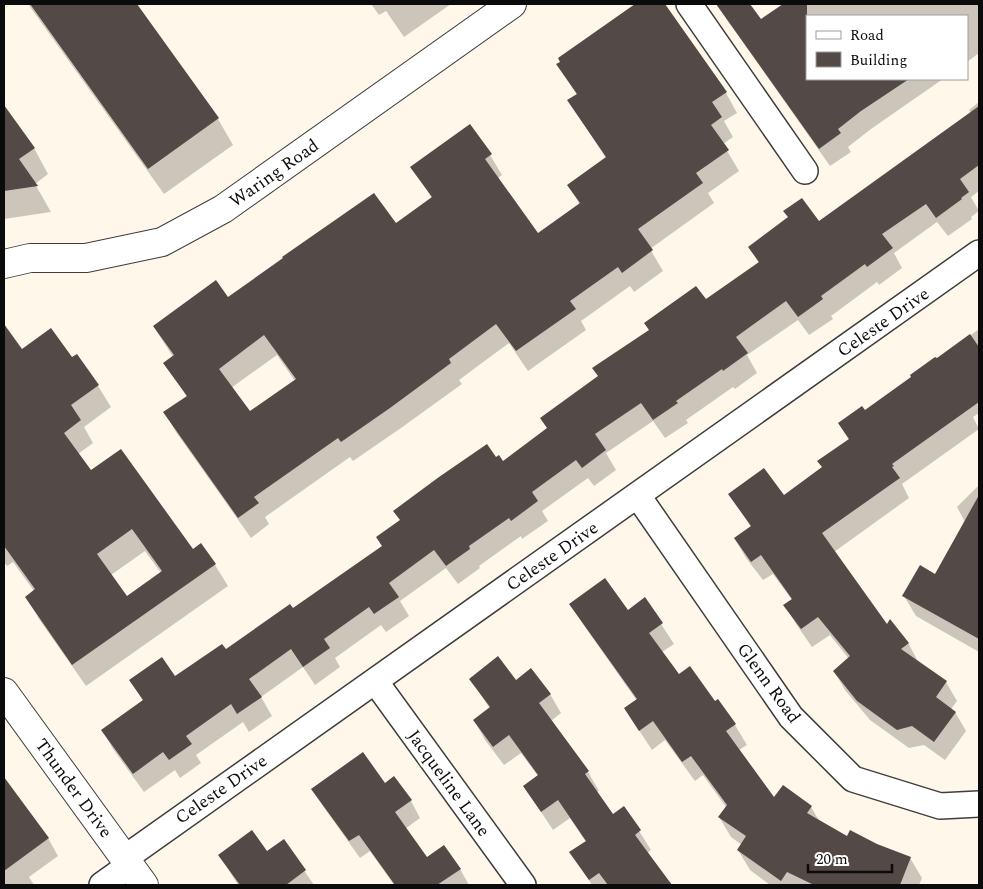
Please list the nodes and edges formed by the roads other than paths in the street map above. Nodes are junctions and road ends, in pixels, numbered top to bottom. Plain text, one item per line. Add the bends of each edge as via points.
1 (512, 4) edge
2 (689, 4) edge
3 (805, 171) dead end
4 (979, 253) edge
5 (4, 264) edge
6 (638, 496) junction
7 (375, 681) junction
8 (4, 692) edge
9 (979, 804) edge
10 (133, 869) edge
11 (102, 885) edge
12 (523, 885) edge

1 - 5 street, Waring Road via 223,209 162,242 86,258 30,258
2 - 3 street
4 - 6 street, Celeste Drive
6 - 7 street, Celeste Drive
6 - 9 street, Glenn Road via 790,717 854,779 940,806
7 - 10 street, Celeste Drive
7 - 12 street, Jacqueline Lane
8 - 10 street, Thunder Drive
10 - 11 street, Celeste Drive

